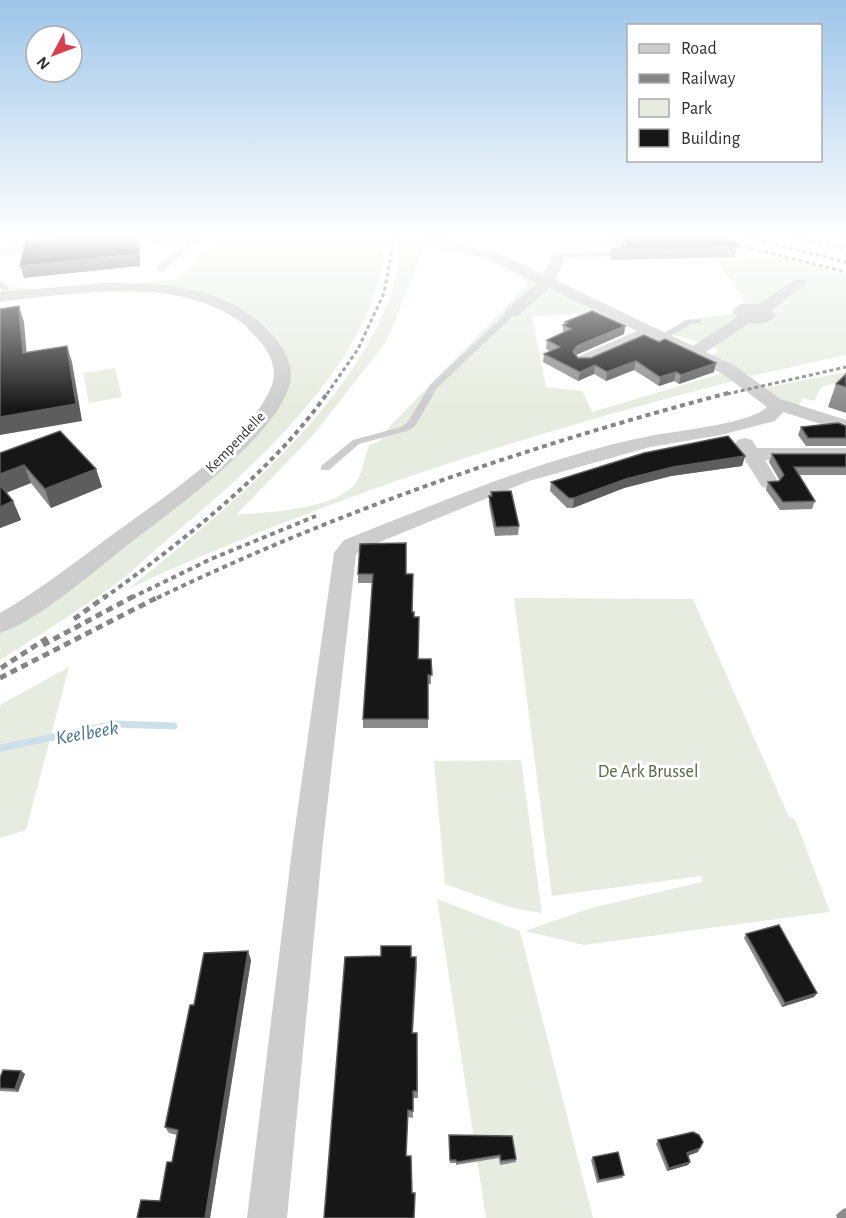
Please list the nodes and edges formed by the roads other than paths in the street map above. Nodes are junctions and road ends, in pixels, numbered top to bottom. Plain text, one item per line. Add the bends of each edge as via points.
1 (190, 295) edge
2 (533, 295) edge
3 (573, 295) edge
4 (782, 295) edge
5 (512, 313) joint
6 (698, 321) dead end
7 (655, 335) junction
8 (694, 353) junction
9 (583, 362) edge
10 (777, 404) junction
11 (823, 418) junction
12 (846, 426) edge
13 (721, 429) junction
14 (846, 454) edge
15 (325, 468) dead end
16 (769, 483) edge
17 (0, 624) edge
18 (267, 1218) edge

1 - 17 street, Kempendelle via 236,312 260,329 276,351 283,372 274,399 247,434 207,471 60,585
2 - 5 street
3 - 7 street
4 - 8 street
5 - 15 lane via 433,387 412,424 356,442
6 - 7 lane
7 - 8 street
7 - 9 street
8 - 10 street via 729,369
10 - 11 street
10 - 13 street via 768,417
11 - 12 street
11 - 13 street
13 - 18 street via 648,442 531,474 352,545 345,553 308,842
14 - 16 street via 747,447

